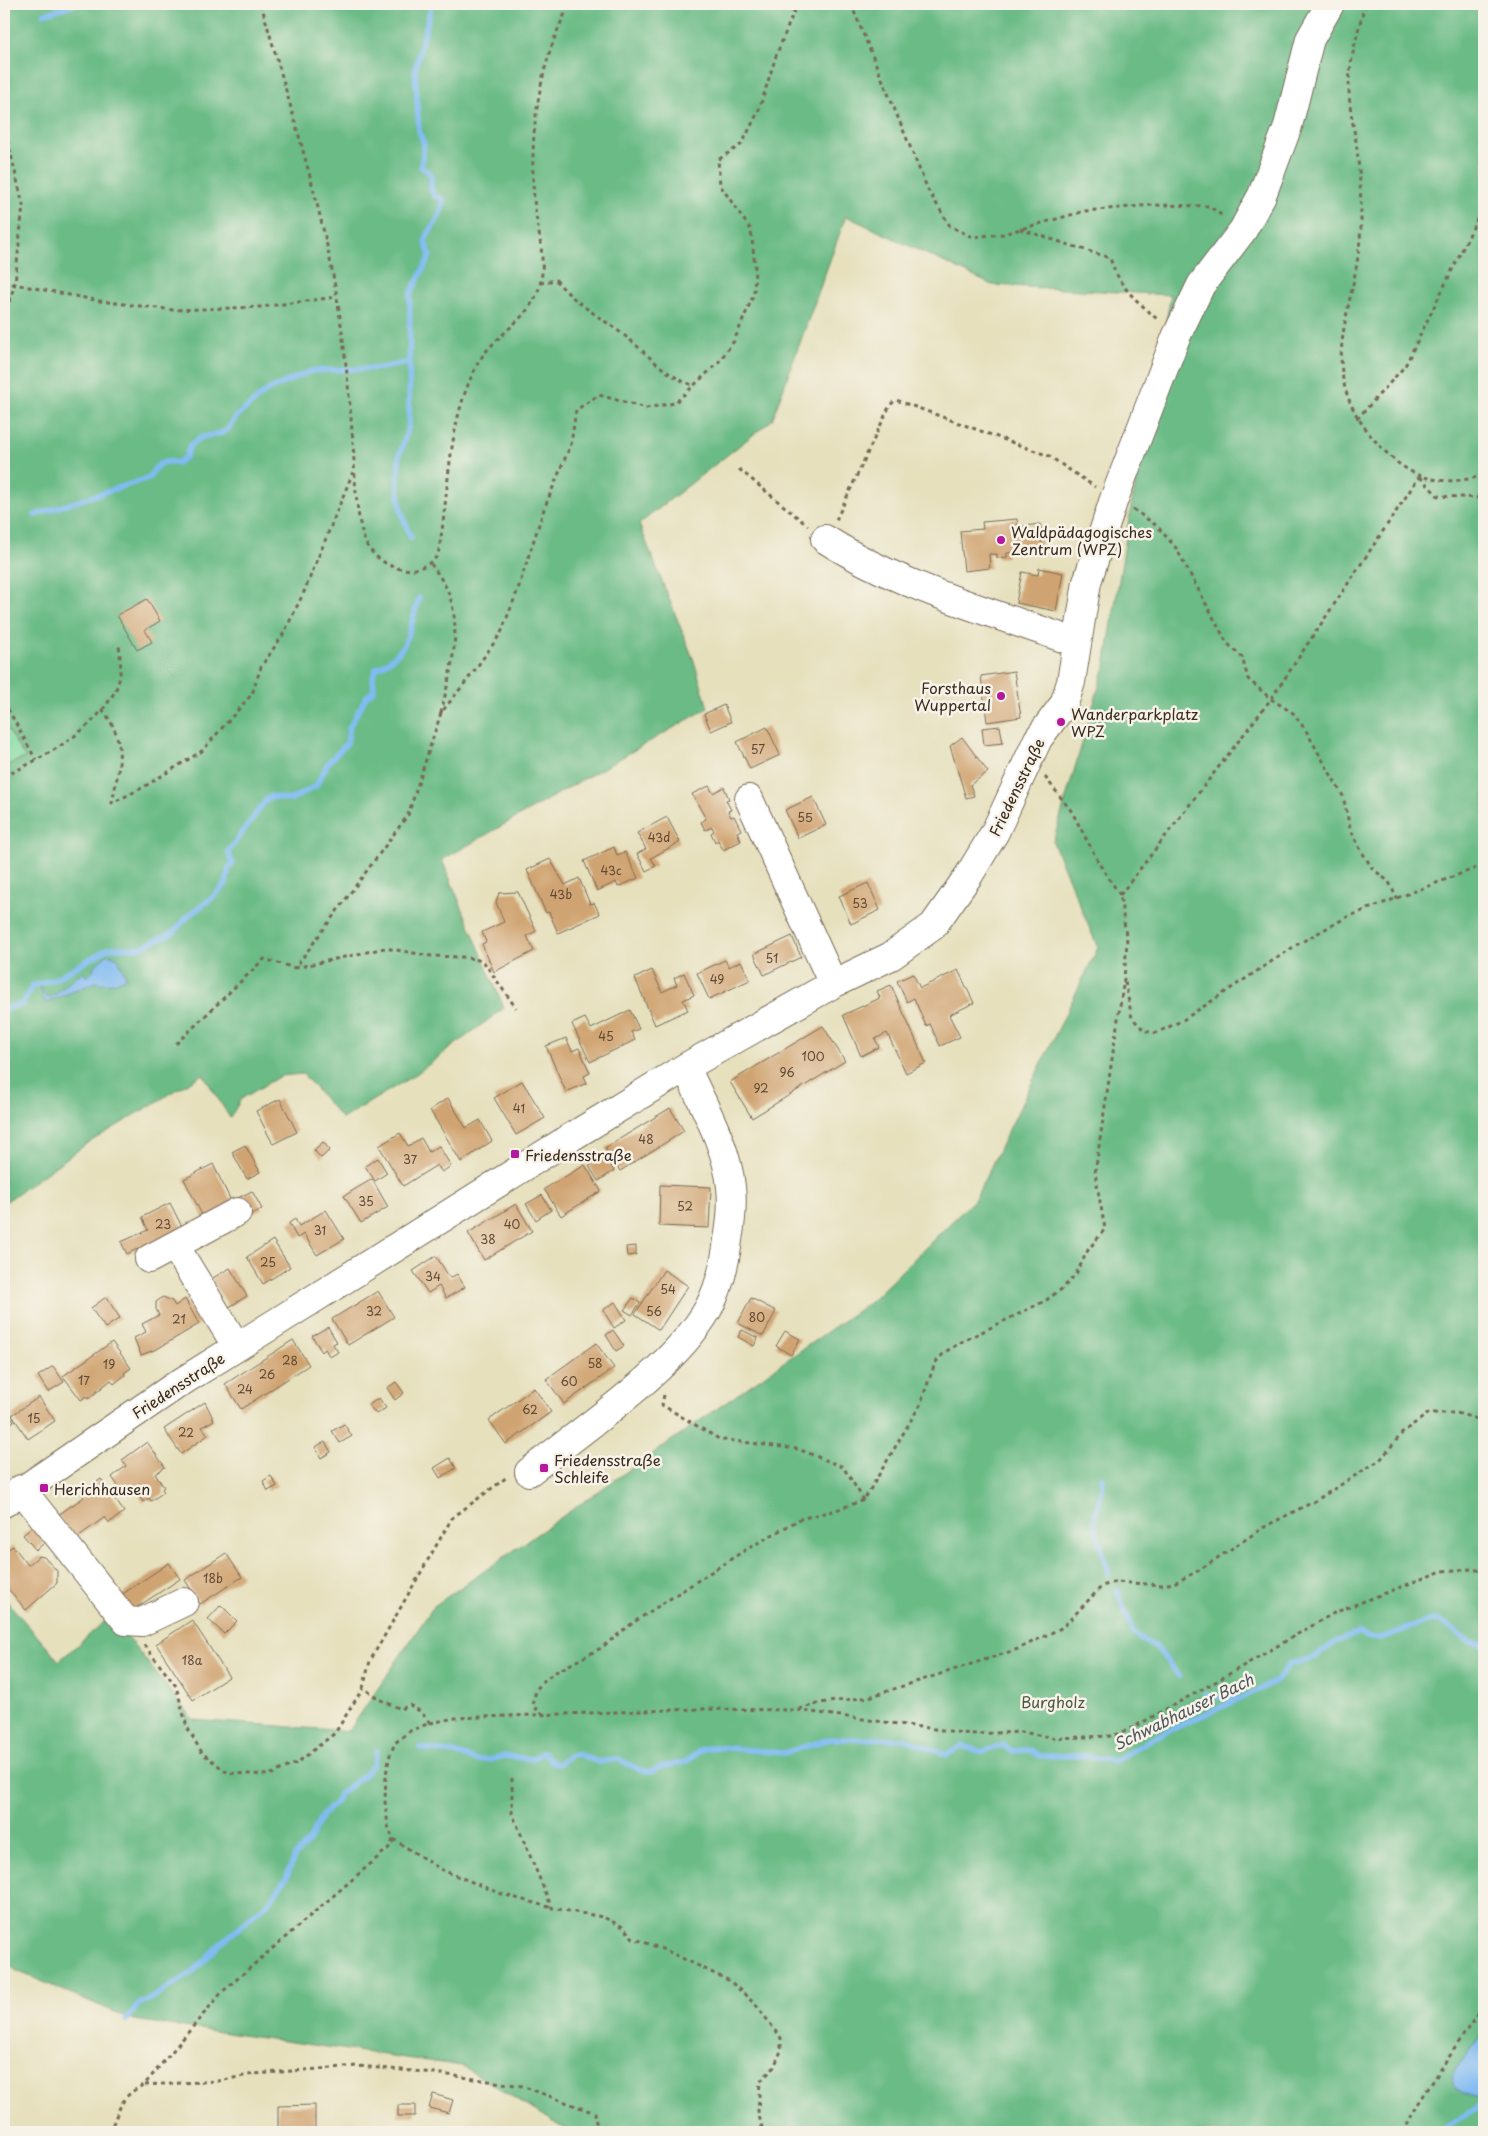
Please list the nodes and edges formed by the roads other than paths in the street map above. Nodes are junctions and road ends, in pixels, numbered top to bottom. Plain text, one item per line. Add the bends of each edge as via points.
1 (1330, 4) edge
2 (825, 539) road end
3 (1078, 643) junction
4 (749, 799) dead end
5 (833, 984) junction
6 (686, 1066) junction
7 (237, 1212) dead end
8 (175, 1246) junction
9 (149, 1259) dead end
10 (237, 1347) junction
11 (529, 1472) road end
12 (13, 1496) edge
13 (184, 1602) dead end

1 - 3 street, Friedensstraße via 1310,39 1288,126 1262,195 1243,230 1201,286 1176,338 1114,499 1087,582
2 - 3 street via 853,558 939,595
3 - 5 street, Friedensstraße via 1072,682 1064,704 1038,739 995,832 933,926 891,956
4 - 5 street
5 - 6 street, Friedensstraße
6 - 10 street, Friedensstraße
6 - 11 street via 721,1147 732,1187 731,1226 723,1272 696,1328 664,1362
7 - 8 street
8 - 9 street
8 - 10 street
10 - 12 street, Friedensstraße
12 - 13 street via 126,1621 142,1622

